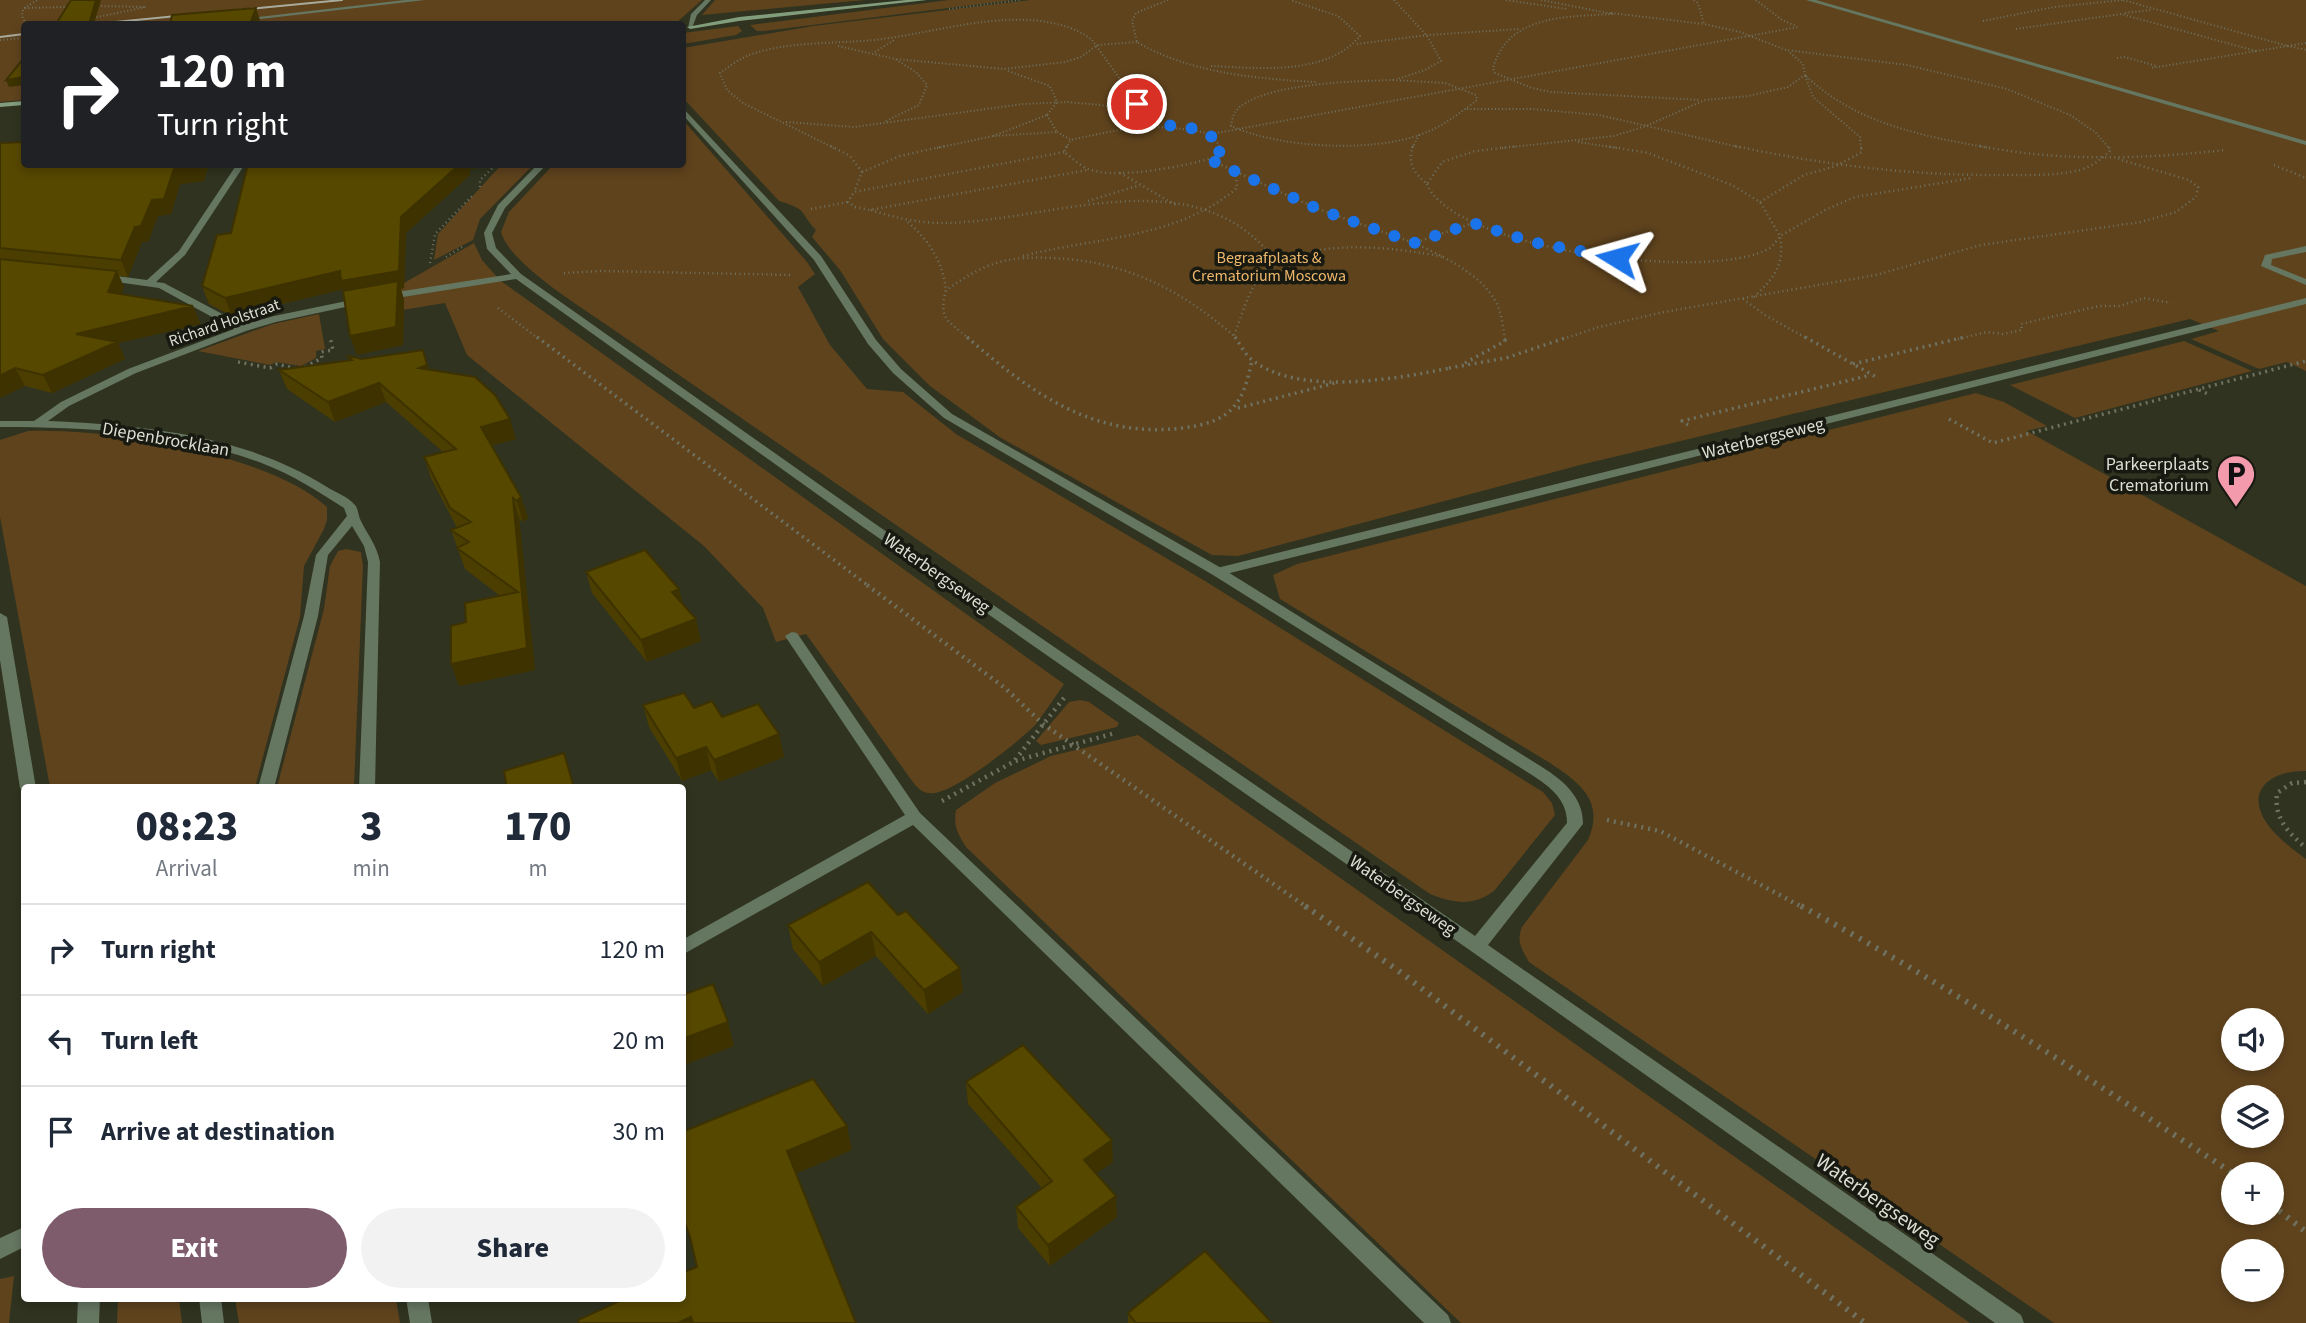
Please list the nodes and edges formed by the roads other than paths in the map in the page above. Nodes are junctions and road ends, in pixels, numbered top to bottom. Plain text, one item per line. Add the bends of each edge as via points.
1 (422, 0) edge
2 (708, 0) edge
3 (923, 0) edge
4 (1809, 0) edge
5 (233, 20) edge
6 (686, 27) edge
7 (21, 103) edge
8 (0, 106) edge
9 (686, 113) edge
10 (2306, 143) edge
11 (238, 168) edge
12 (539, 168) edge
13 (2306, 249) edge
14 (518, 276) junction
15 (94, 277) edge
16 (2306, 282) edge
17 (149, 283) junction
18 (2306, 301) edge
19 (243, 329) junction
20 (0, 424) edge
21 (38, 424) junction
22 (352, 518) junction
23 (1218, 572) junction
24 (0, 617) edge
25 (792, 636) dead end
26 (27, 784) edge
27 (267, 784) edge
28 (367, 784) edge
29 (914, 817) junction
30 (686, 946) edge
31 (1477, 946) junction
32 (21, 1238) edge
33 (0, 1249) edge
34 (89, 1302) edge
35 (210, 1302) edge
36 (418, 1302) edge
37 (88, 1323) edge
38 (213, 1323) edge
39 (421, 1323) edge
40 (1440, 1323) edge
41 (2013, 1323) edge

1 - 5 street
2 - 6 street
3 - 6 main road
4 - 10 street
7 - 8 main road
9 - 23 street via 828,272 872,342 897,371 948,416
11 - 17 street via 182,253
12 - 14 street, Waterbergseweg via 501,207 488,233 492,249
13 - 16 street via 2268,257 2266,266
14 - 19 street, Richard Holstraat via 325,308
14 - 31 street, Waterbergseweg
15 - 17 street
17 - 19 street via 176,290
18 - 23 street, Waterbergseweg
19 - 21 street, Richard Holstraat via 132,371 65,404
20 - 21 street, Diepenbrocklaan
21 - 22 street, Diepenbrocklaan via 134,430 216,445 291,471 350,506
22 - 27 street via 322,555 311,616
22 - 28 street, Diepenbrocklaan via 373,547 374,562
23 - 31 street via 1564,792 1576,813 1575,824
24 - 26 street
25 - 29 street
29 - 30 street
29 - 40 street
31 - 41 street, Waterbergseweg
32 - 33 street
34 - 37 street
35 - 38 street
36 - 39 street

